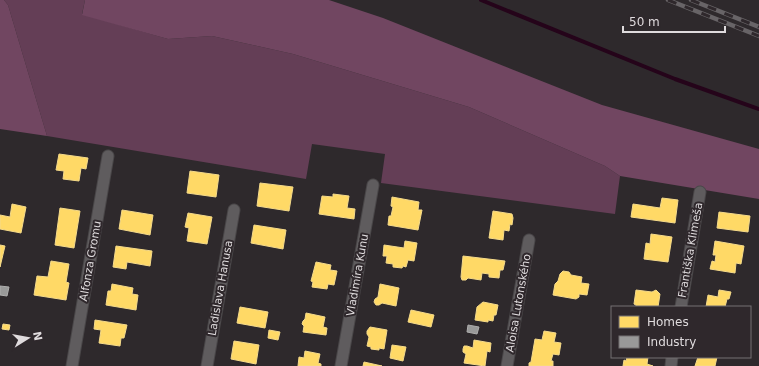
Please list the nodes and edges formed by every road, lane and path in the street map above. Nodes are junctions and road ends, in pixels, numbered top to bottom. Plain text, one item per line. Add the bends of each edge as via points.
1 (108, 156) dead end
2 (373, 185) dead end
3 (700, 192) dead end
4 (234, 210) dead end
5 (529, 240) dead end
6 (681, 306) edge
7 (72, 366) edge
8 (207, 366) edge
9 (341, 366) edge
10 (507, 366) edge

1 - 7 street, Alfonza Gromu
2 - 9 street, Vladimíra Kunu
3 - 6 street, Františka Klimeša
4 - 8 street, Ladislava Hanusa
5 - 10 street, Aloisa Lutonského

